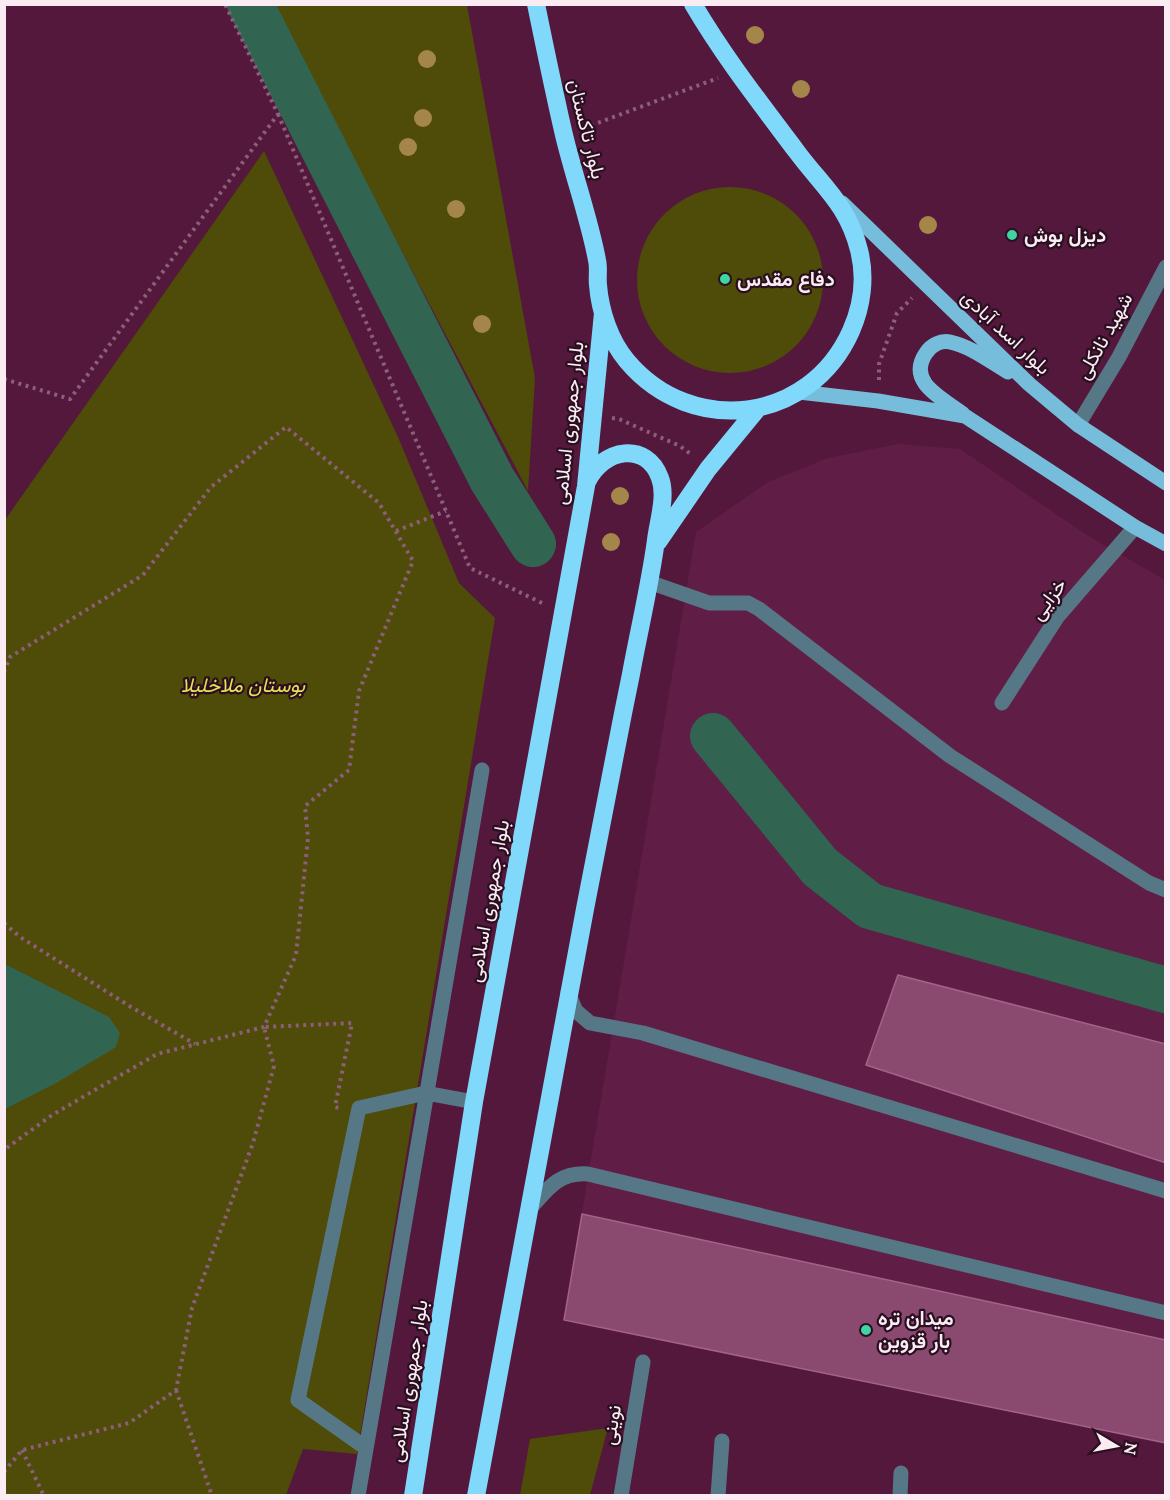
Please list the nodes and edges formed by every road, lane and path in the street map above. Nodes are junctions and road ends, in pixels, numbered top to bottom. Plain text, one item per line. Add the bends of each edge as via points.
1 (225, 4) edge
2 (536, 4) edge
3 (693, 4) edge
4 (736, 72) junction
5 (278, 114) junction
6 (564, 136) junction
7 (833, 193) junction
8 (1166, 267) edge
9 (924, 284) junction
10 (603, 313) junction
11 (4, 379) edge
12 (1029, 384) junction
13 (799, 392) junction
14 (878, 401) junction
15 (758, 408) junction
16 (965, 416) junction
17 (1078, 425) junction
18 (1166, 483) edge
19 (585, 486) junction
20 (446, 511) junction
21 (1135, 527) junction
22 (396, 531) junction
23 (1166, 544) edge
24 (655, 546) junction
25 (649, 582) junction
26 (563, 613) junction
27 (4, 672) edge
28 (1002, 703) dead end
29 (482, 770) dead end
30 (1166, 890) edge
31 (4, 923) edge
32 (568, 993) junction
33 (264, 1027) junction
34 (195, 1044) junction
35 (426, 1093) junction
36 (474, 1102) junction
37 (359, 1108) junction
38 (4, 1150) edge
39 (1166, 1191) edge
40 (528, 1211) junction
41 (1166, 1312) edge
42 (643, 1362) dead end
43 (176, 1390) junction
44 (722, 1441) dead end
45 (366, 1448) junction
46 (22, 1450) junction
47 (4, 1472) edge
48 (901, 1473) dead end
49 (44, 1496) edge
50 (212, 1496) edge
51 (358, 1496) edge
52 (413, 1496) edge
53 (476, 1496) edge
54 (621, 1496) edge
55 (718, 1496) edge
56 (900, 1496) edge

1 - 5 path
2 - 6 highway, بلوار تاکستان
3 - 4 highway
4 - 6 path
4 - 7 highway
5 - 11 path via 70,399
5 - 20 path
6 - 10 highway, بلوار تاکستان via 598,263 597,285
7 - 9 main road, بلوار اسد آبادی
7 - 13 highway via 854,231 860,253 861,299 846,343 818,378
8 - 17 street, شهید نانکلی
9 - 12 main road, بلوار اسد آبادی
9 - 14 path via 897,313 879,364
10 - 15 highway via 610,335 626,360 646,381 671,398 709,409
10 - 19 highway, بلوار جمهوری اسلامی
12 - 16 main road via 959,345 944,342 932,346 921,363 920,377
12 - 17 main road, بلوار اسد آبادی
13 - 14 main road
13 - 15 highway
14 - 16 main road
15 - 24 highway via 708,469
16 - 21 main road
17 - 18 main road, بلوار اسد آبادی
19 - 24 highway via 593,470 615,454 634,455 650,463 663,488
19 - 26 highway, بلوار جمهوری اسلامی
20 - 22 path
20 - 26 path via 470,568
21 - 23 main road
21 - 28 street, خزایی via 1059,616
22 - 27 path via 379,503 286,427 211,487 143,575 10,657
22 - 33 path via 413,561 359,691 349,770 305,806 308,838 296,955
24 - 25 highway
25 - 30 street via 709,603 748,603 759,609 950,756 1149,883
25 - 32 highway
26 - 36 highway, بلوار جمهوری اسلامی
29 - 35 street
31 - 34 path via 20,938
32 - 39 street via 576,1011 590,1023 643,1033
32 - 40 highway
33 - 34 path
33 - 37 path via 352,1023 335,1107
33 - 43 path via 274,1066 253,1143 192,1308
34 - 38 path via 157,1053 52,1115
35 - 36 street
35 - 37 street
35 - 45 street
36 - 52 highway, بلوار جمهوری اسلامی
37 - 45 street via 298,1400
40 - 41 street via 561,1178 574,1173 588,1174
40 - 53 highway
42 - 54 street, نوینی
43 - 46 path via 129,1423
43 - 50 path
44 - 55 street
45 - 51 street
46 - 47 path
46 - 49 path
48 - 56 street

